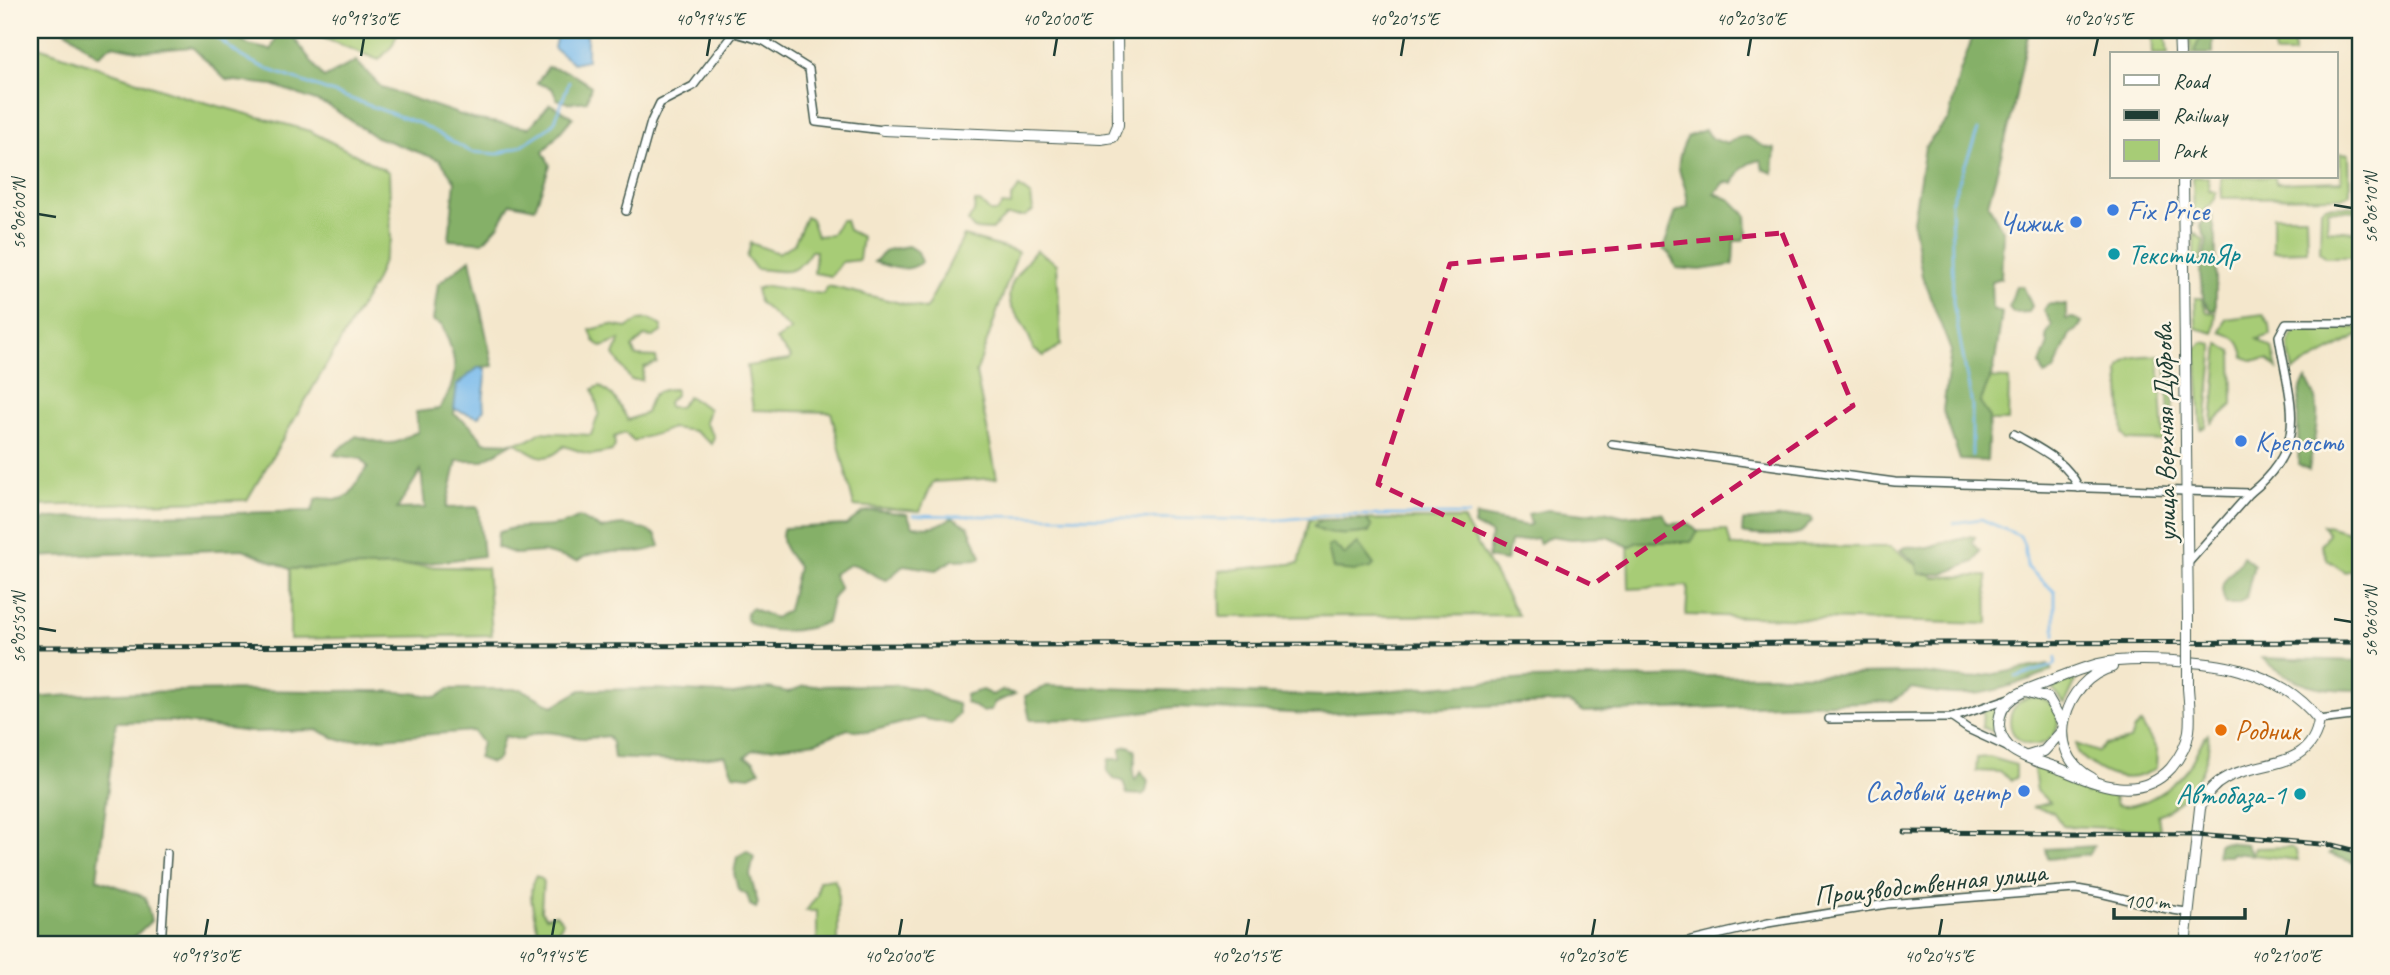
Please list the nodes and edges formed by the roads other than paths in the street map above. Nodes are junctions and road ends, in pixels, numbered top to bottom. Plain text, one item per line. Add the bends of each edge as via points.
1 (1117, 30) edge
2 (2179, 30) edge
3 (736, 32) edge
4 (2180, 52) edge
5 (883, 130) joint
6 (2183, 178) edge
7 (626, 211) dead end
8 (2360, 323) edge
9 (2014, 434) dead end
10 (1612, 444) dead end
11 (2080, 488) junction
12 (2187, 491) junction
13 (2250, 493) junction
14 (2189, 562) junction
15 (2133, 661) junction
16 (2023, 691) junction
17 (2010, 698) junction
18 (2360, 715) edge
19 (1952, 718) junction
20 (1829, 719) dead end
21 (2319, 720) junction
22 (2062, 726) junction
23 (2011, 749) junction
24 (2028, 756) junction
25 (2110, 787) junction
26 (167, 853) dead end
27 (2189, 912) junction
28 (161, 945) edge
29 (1675, 945) edge
30 (2185, 945) edge

1 - 5 main road via 1118,125 1113,136
2 - 4 main road
3 - 5 street via 764,41 810,69 816,122
3 - 7 street via 693,86 660,103
6 - 12 main road, улица Верхняя Дуброва
8 - 13 street via 2286,323 2279,336 2294,428 2285,454
9 - 11 street via 2053,456 2071,471
10 - 11 street via 1895,482
11 - 12 street
12 - 13 street
12 - 14 main road, улица Верхняя Дуброва
13 - 14 street
14 - 25 main road, улица Верхняя Дуброва, bridge via 2189,730 2178,760 2166,773 2147,785
15 - 16 main road via 2100,663
15 - 21 main road via 2238,669 2294,694
15 - 22 main road via 2086,680 2071,696
16 - 17 main road
16 - 22 main road via 2048,698
17 - 19 street
17 - 23 main road via 1999,723 2001,736
18 - 21 street
19 - 20 street
19 - 23 street
21 - 27 main road via 2317,734 2306,749 2288,760 2226,776 2206,790
22 - 24 main road via 2043,751
22 - 25 main road via 2063,742 2073,763
23 - 24 main road
24 - 25 main road
26 - 28 street
27 - 29 street, Производственная улица via 2160,910 2102,892 2075,889 1887,904 1768,923
27 - 30 main road

